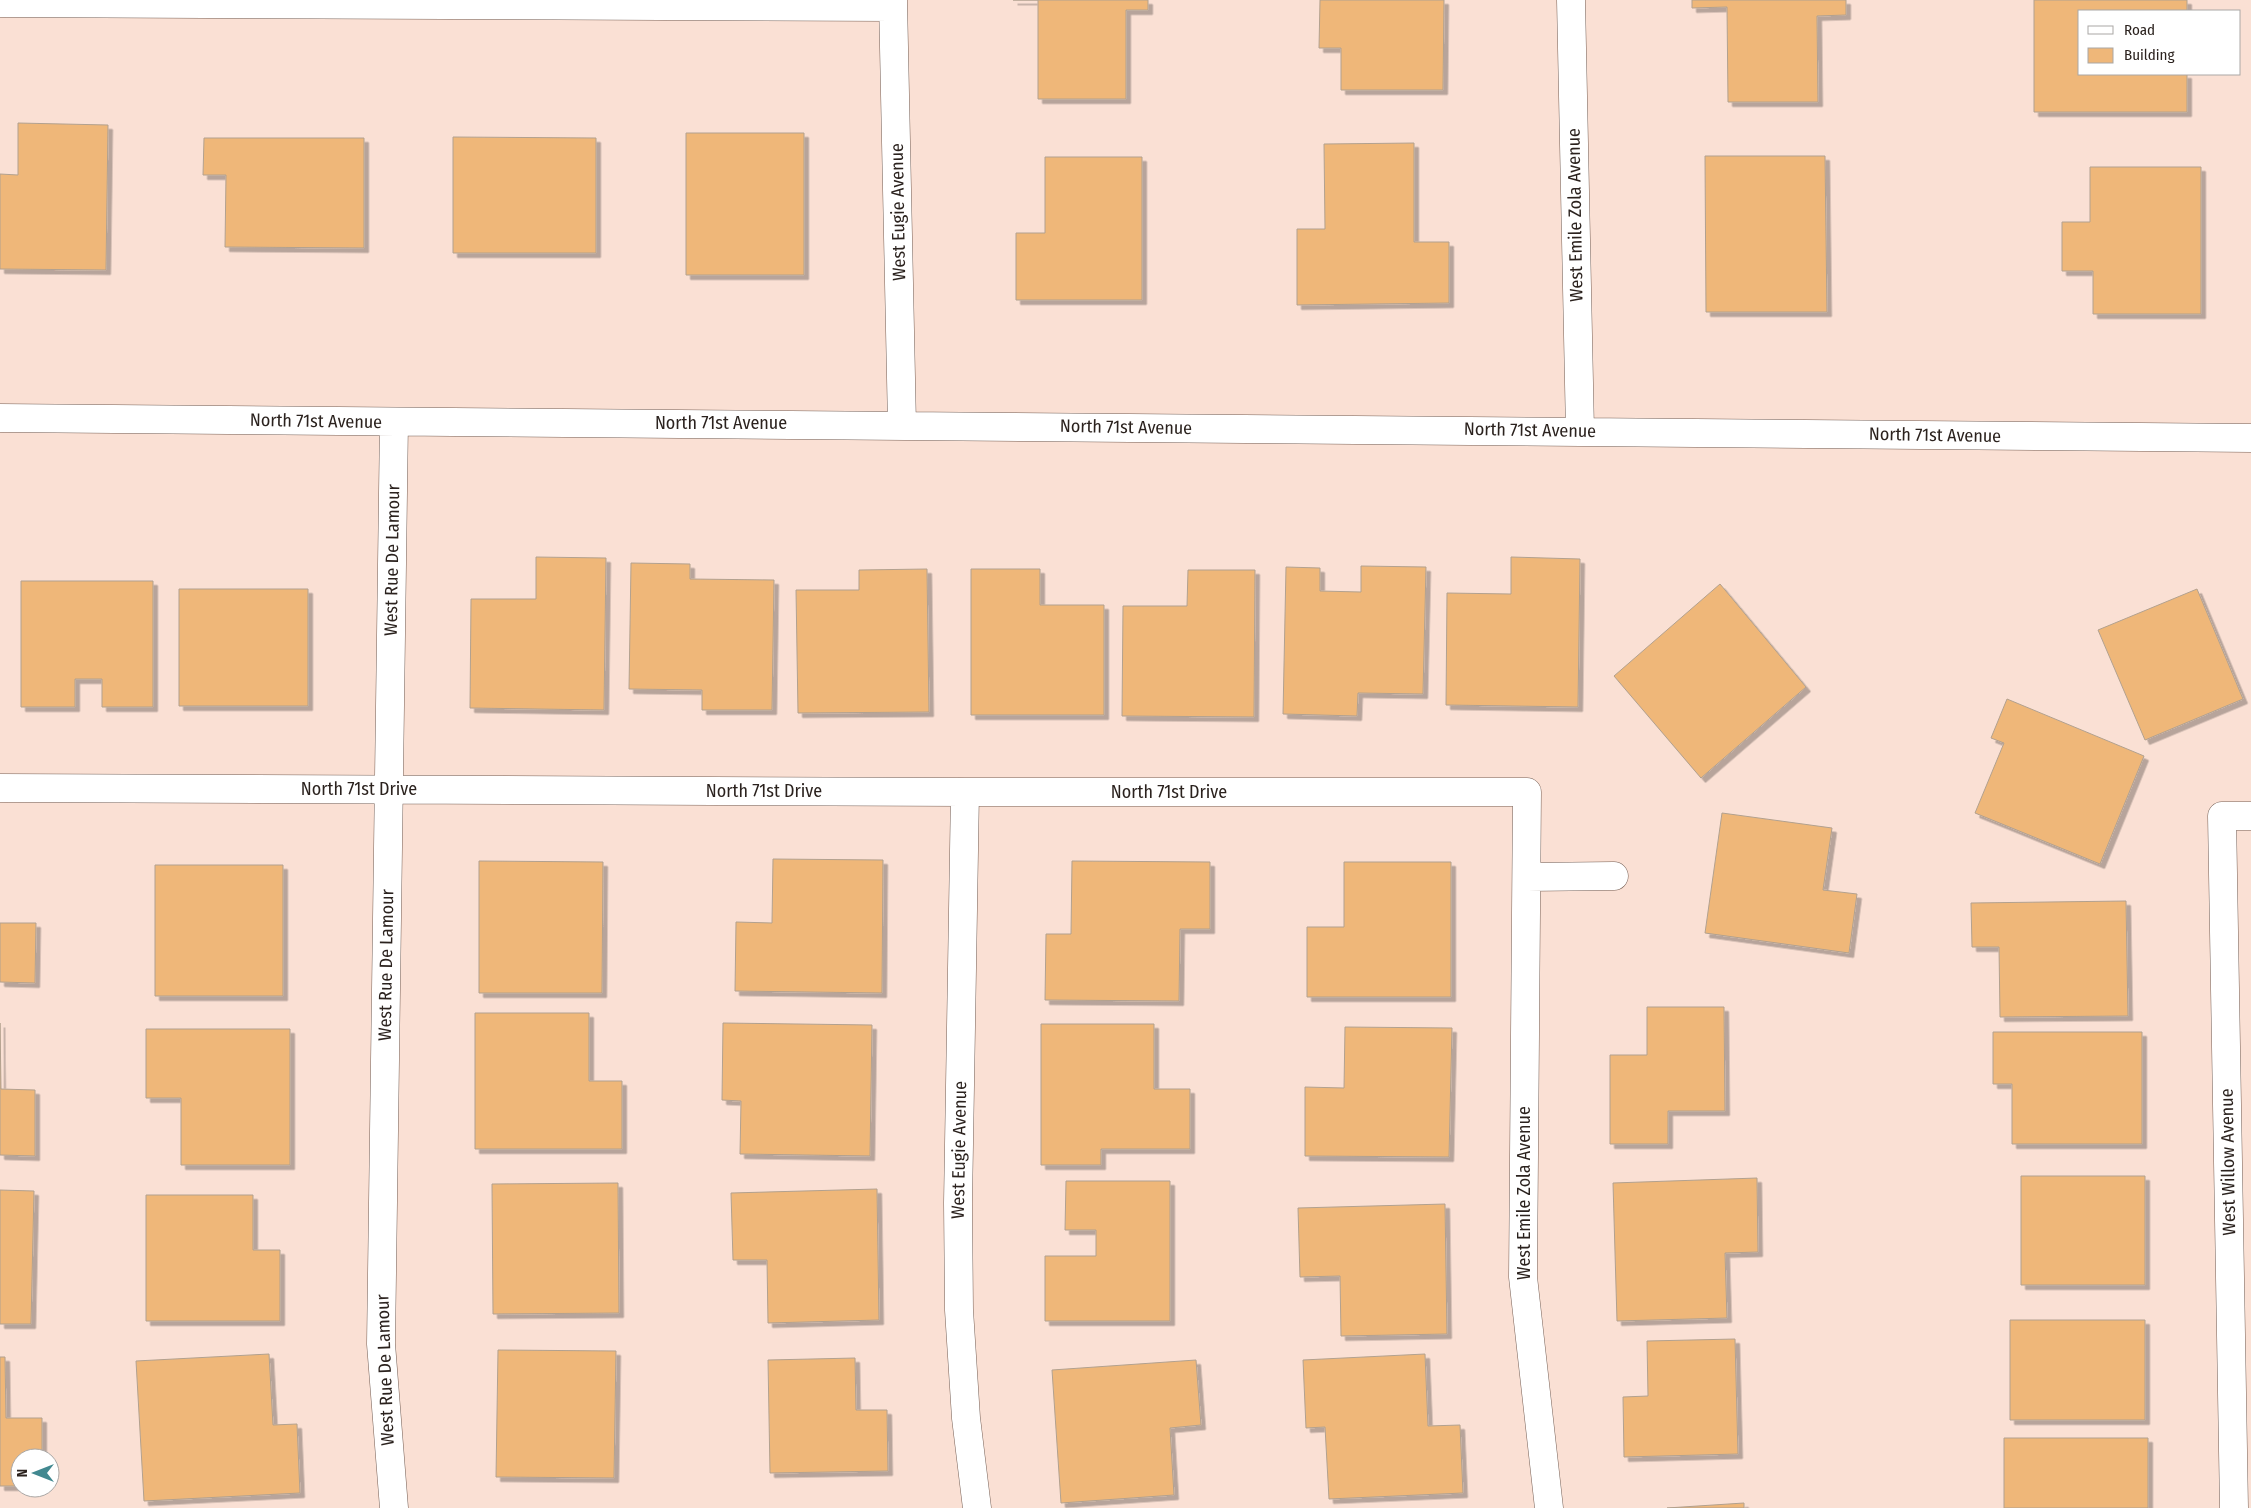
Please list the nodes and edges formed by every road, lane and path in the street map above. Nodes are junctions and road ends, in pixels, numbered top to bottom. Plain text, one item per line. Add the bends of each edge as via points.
1 (1571, 0) edge
2 (0, 3) edge
3 (893, 4) edge
4 (0, 418) edge
5 (394, 422) junction
6 (902, 424) junction
7 (1580, 431) junction
8 (2251, 438) edge
9 (0, 788) edge
10 (388, 789) junction
11 (965, 792) junction
12 (1528, 792) joint
13 (2251, 816) edge
14 (1614, 876) dead end
15 (1527, 877) junction
16 (394, 1508) edge
17 (977, 1508) edge
18 (1549, 1508) edge
19 (2234, 1508) edge

1 - 7 street, West Emile Zola Avenue
2 - 3 street
3 - 6 street, West Eugie Avenue
4 - 5 street, North 71st Avenue
5 - 6 street, North 71st Avenue
5 - 10 street, West Rue De Lamour
6 - 7 street, North 71st Avenue
7 - 8 street, North 71st Avenue
9 - 10 street, North 71st Drive
10 - 11 street, North 71st Drive
10 - 16 street, West Rue De Lamour via 381,1344
11 - 12 street, North 71st Drive
11 - 17 street, West Eugie Avenue via 959,1310 966,1418
12 - 15 street, West Emile Zola Avenue
13 - 19 street, West Willow Avenue via 2222,816
14 - 15 street
15 - 18 street, West Emile Zola Avenue via 1522,1277

